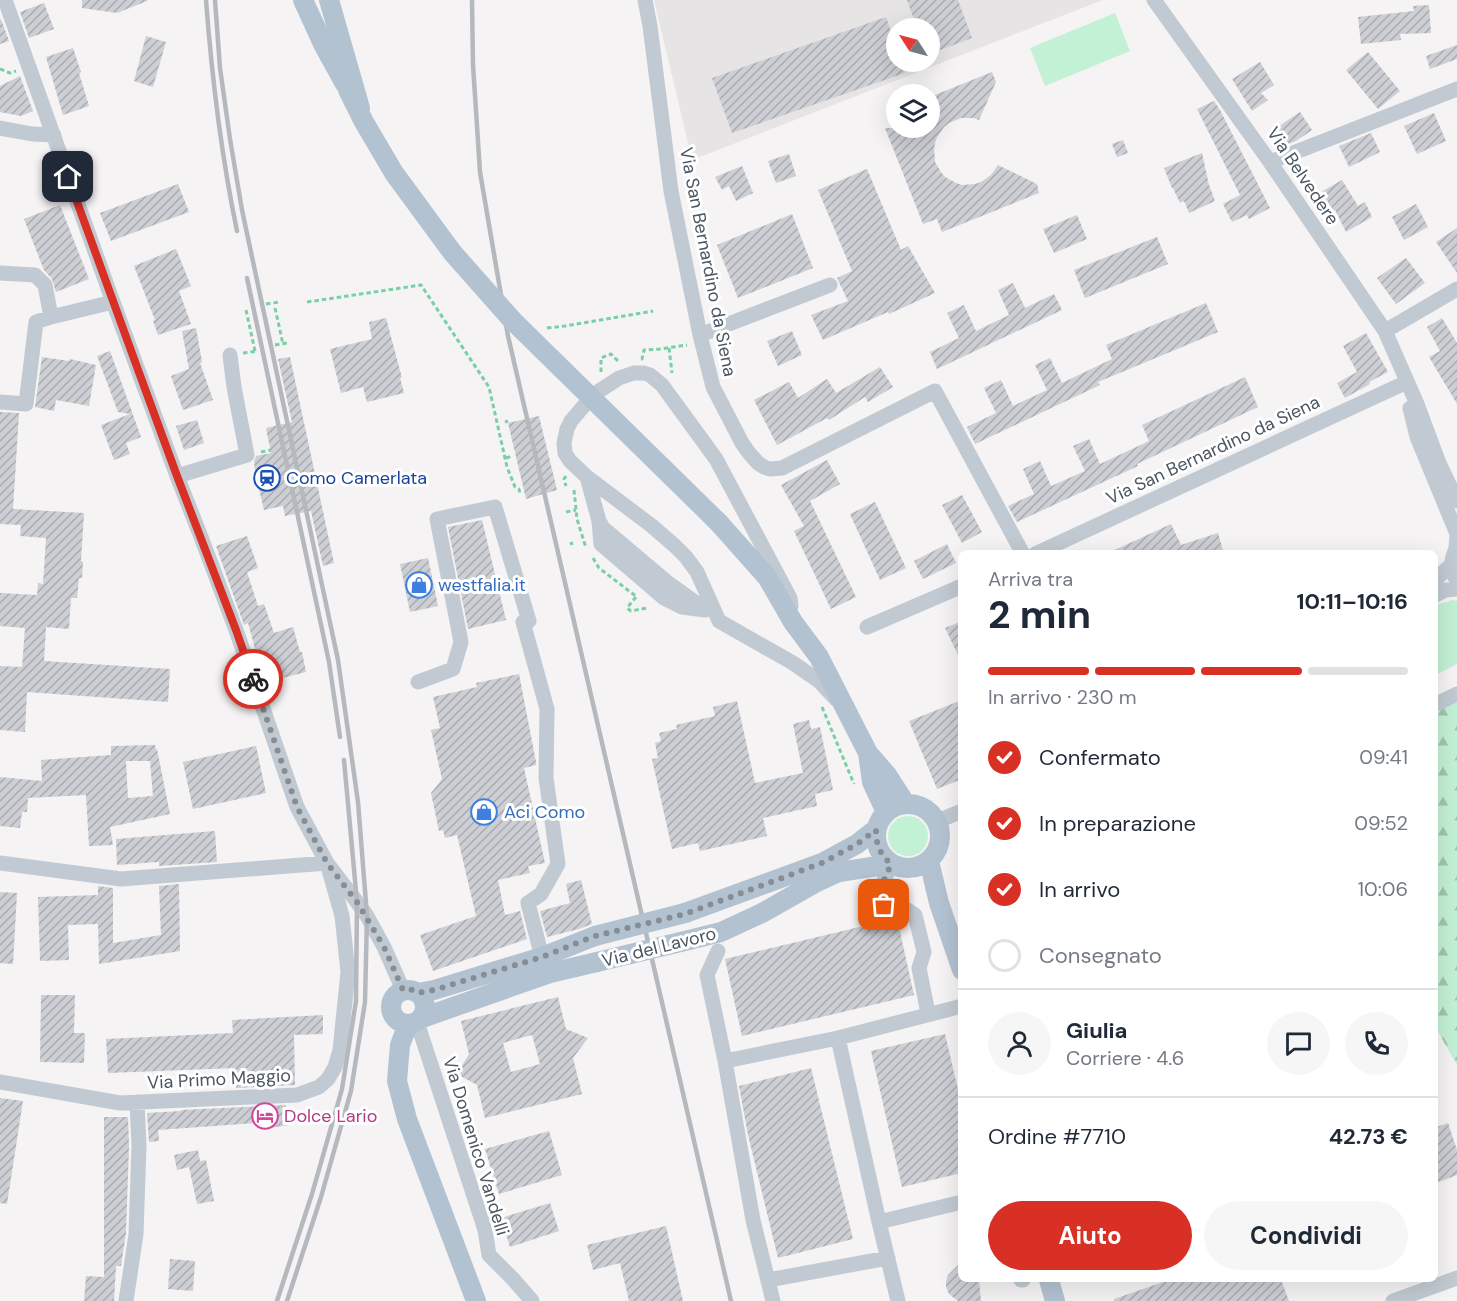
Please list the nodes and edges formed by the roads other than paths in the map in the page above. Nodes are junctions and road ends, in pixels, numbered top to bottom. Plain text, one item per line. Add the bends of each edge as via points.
1 (5, 0) edge
2 (645, 0) edge
3 (1154, 0) edge
4 (314, 2) edge
5 (1453, 91) edge
6 (364, 122) junction
7 (0, 128) edge
8 (54, 135) junction
9 (1270, 162) junction
10 (0, 273) edge
11 (830, 285) dead end
12 (1457, 289) edge
13 (113, 302) junction
14 (51, 317) junction
15 (1385, 332) junction
16 (696, 340) junction
17 (230, 355) dead end
18 (1407, 382) junction
19 (0, 402) edge
20 (177, 476) junction
21 (587, 477) junction
22 (1457, 501) edge
23 (1456, 547) edge
24 (1021, 550) edge
25 (1044, 550) edge
26 (1452, 564) junction
27 (1438, 577) edge
28 (1457, 582) edge
29 (958, 588) edge
30 (1457, 589) edge
31 (1438, 594) edge
32 (719, 621) junction
33 (793, 622) junction
34 (867, 627) dead end
35 (418, 682) dead end
36 (1457, 694) edge
37 (1438, 703) edge
38 (844, 708) junction
39 (868, 753) junction
40 (905, 803) junction
41 (886, 812) junction
42 (958, 814) edge
43 (938, 822) junction
44 (876, 830) junction
45 (929, 861) junction
46 (0, 863) edge
47 (327, 863) junction
48 (901, 866) junction
49 (939, 903) junction
50 (718, 951) dead end
51 (542, 957) junction
52 (958, 958) edge
53 (411, 992) junction
54 (958, 1006) edge
55 (928, 1013) junction
56 (410, 1020) junction
57 (838, 1038) junction
58 (725, 1061) junction
59 (0, 1082) edge
60 (137, 1102) junction
61 (958, 1203) edge
62 (879, 1222) junction
63 (888, 1258) junction
64 (1457, 1278) edge
65 (768, 1280) junction
66 (1050, 1282) edge
67 (126, 1301) edge
68 (476, 1301) edge
69 (532, 1301) edge
70 (773, 1301) edge
71 (898, 1301) edge
72 (1055, 1301) edge
73 (1393, 1301) edge

1 - 8 street
2 - 16 street, Via San Bernardino da Siena via 670,191
3 - 9 street, Via Belvedere
4 - 6 main road, bridge
4 - 6 main road, bridge
5 - 9 street
6 - 33 main road, bridge via 452,252 514,322 719,524 767,577
7 - 8 street
8 - 13 street
9 - 15 street, Via Belvedere
10 - 14 street via 35,274 45,285
11 - 16 street
12 - 15 street
13 - 14 street
13 - 20 street
14 - 19 street via 36,322 26,404
15 - 18 street, Via Belvedere
16 - 24 street, Via San Bernardino da Siena via 713,387 742,443 758,463 770,469 782,468 935,391
17 - 20 street via 247,455
18 - 22 street, Via Belvedere
18 - 23 street, Via Belvedere via 1417,437 1456,534
18 - 25 street, Via San Bernardino da Siena
20 - 47 street via 297,807
21 - 32 street via 686,557
21 - 32 street via 603,528
21 - 33 street via 565,453 564,442 571,421 593,395 619,378 634,373 650,375 662,385 716,459 790,598
23 - 26 street
26 - 27 street
26 - 28 street
29 - 34 street
30 - 31 street
32 - 38 street via 819,681
33 - 38 main road via 819,657
35 - 51 street via 453,669 461,642 437,519 495,507 529,621 524,622 548,709 546,778 558,864 541,894 528,903
36 - 37 street
38 - 39 main road
39 - 40 main road
39 - 41 main road via 872,782
40 - 41 main road
40 - 43 main road via 924,807
41 - 44 main road
42 - 43 street
43 - 45 main road via 940,843
44 - 48 main road via 878,849
44 - 51 main road, Via del Lavoro, bridge via 822,863 685,914 595,936
45 - 48 main road via 920,866
45 - 49 main road
46 - 47 street via 121,879
47 - 53 street via 367,916
47 - 60 street, Via Primo Maggio via 342,916 348,972 340,1050 328,1080 297,1095
48 - 49 main road
48 - 55 street via 877,897 884,905 915,915 924,952 919,968
48 - 56 main road, Via del Lavoro, bridge via 842,871 721,932 550,973
49 - 52 main road
50 - 58 street via 706,975
51 - 53 main road, Via del Lavoro via 434,990
53 - 56 main road via 423,997 426,1004 424,1014
53 - 56 main road via 394,997 391,1003 391,1008
54 - 55 street
55 - 57 street
56 - 68 main road via 400,1045 397,1081 407,1119
56 - 69 street, Via Domenico Vandelli via 485,1230 489,1256
57 - 58 street
57 - 62 street
58 - 65 street via 753,1220
59 - 60 street, Via Primo Maggio via 120,1103
60 - 67 street, Via Primo Maggio via 136,1234
61 - 62 street
62 - 63 street
63 - 65 street
63 - 71 street
64 - 73 street
65 - 70 street
66 - 72 main road

